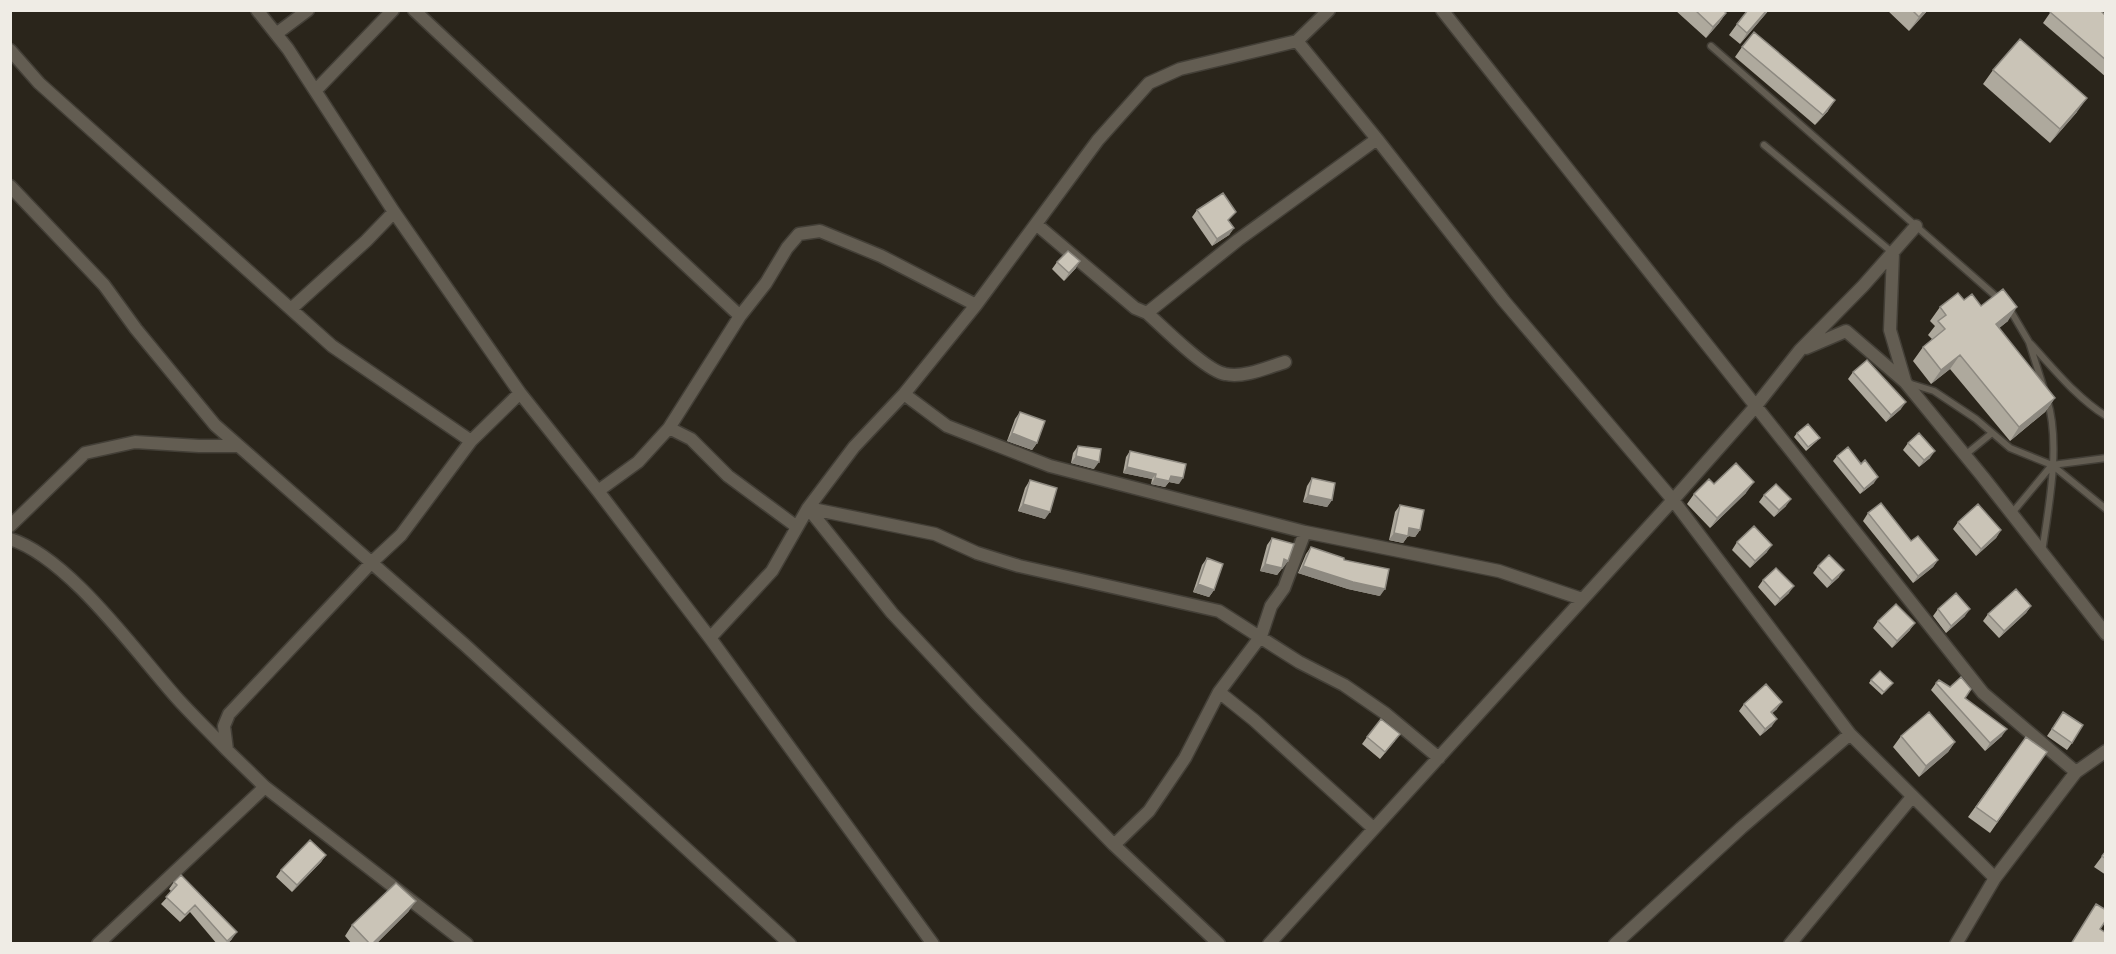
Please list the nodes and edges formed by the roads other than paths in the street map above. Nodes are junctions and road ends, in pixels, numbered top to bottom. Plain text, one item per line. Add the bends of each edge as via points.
1 (257, 10) edge
2 (308, 10) edge
3 (393, 10) edge
4 (414, 10) edge
5 (1329, 10) edge
6 (1442, 10) edge
7 (276, 34) junction
8 (1297, 40) junction
9 (1711, 46) dead end
10 (10, 50) edge
11 (316, 90) junction
12 (1377, 139) junction
13 (1764, 145) dead end
14 (10, 186) edge
15 (394, 212) junction
16 (1036, 224) junction
17 (1916, 226) junction
18 (1893, 253) junction
19 (976, 305) junction
20 (291, 309) junction
21 (1147, 313) junction
22 (740, 316) junction
23 (2029, 342) junction
24 (1800, 350) junction
25 (1285, 362) dead end
26 (1905, 382) junction
27 (520, 393) junction
28 (904, 394) junction
29 (1755, 407) junction
30 (2106, 416) edge
31 (669, 428) junction
32 (1992, 433) junction
33 (471, 441) junction
34 (238, 446) junction
35 (1965, 455) junction
36 (2106, 458) edge
37 (2052, 465) junction
38 (598, 491) junction
39 (1673, 501) junction
40 (808, 508) junction
41 (2106, 509) edge
42 (2012, 514) junction
43 (10, 526) edge
44 (798, 527) junction
45 (1305, 532) junction
46 (10, 539) edge
47 (2042, 553) junction
48 (371, 564) junction
49 (1582, 598) junction
50 (2106, 634) edge
51 (1261, 636) junction
52 (710, 638) junction
53 (1219, 692) junction
54 (1850, 734) junction
55 (227, 750) junction
56 (2106, 751) edge
57 (1439, 758) junction
58 (2076, 772) junction
59 (265, 787) junction
60 (1912, 797) junction
61 (1373, 828) junction
62 (1114, 845) junction
63 (1995, 878) junction
64 (98, 944) edge
65 (467, 944) edge
66 (790, 944) edge
67 (933, 944) edge
68 (1219, 944) edge
69 (1269, 944) edge
70 (1615, 944) edge
71 (1790, 944) edge
72 (1956, 944) edge

1 - 7 street
2 - 7 street
3 - 11 street
4 - 22 street
5 - 8 street
6 - 29 street
7 - 11 street
8 - 12 street
8 - 16 street via 1180,69 1149,83 1098,140
9 - 17 lane
10 - 20 street via 39,83
11 - 15 street
12 - 21 street via 1238,240
12 - 39 street via 1504,301
13 - 18 lane
14 - 34 street via 104,285 214,425
15 - 20 street
15 - 27 street
16 - 19 street
16 - 21 street via 1135,308
17 - 18 street
17 - 23 lane via 2010,309
18 - 24 street
18 - 26 street via 1890,330
19 - 22 street via 881,256 820,231 800,234
19 - 28 street
20 - 33 street via 332,346
21 - 25 street via 1209,367 1223,374 1238,375
22 - 31 street
23 - 30 lane via 2087,402
23 - 37 lane via 2052,417
24 - 26 street via 1846,332
24 - 29 street
26 - 32 lane via 1934,391
26 - 35 street
27 - 33 street
27 - 38 street
28 - 40 street via 854,447
28 - 45 street via 947,426 1050,466
29 - 39 street
29 - 58 street via 1983,693
31 - 38 street via 638,462
31 - 44 street via 690,439 728,476
32 - 35 lane
32 - 37 lane via 2010,448
33 - 48 street via 401,535
34 - 43 street via 135,442 85,453
34 - 48 street
35 - 42 street
36 - 37 lane
37 - 41 lane
37 - 42 lane
37 - 47 lane
38 - 52 street
39 - 49 street
39 - 54 street
40 - 44 street
40 - 51 street via 935,534 977,554 1019,566 1219,611
40 - 62 street via 892,613
42 - 47 street
44 - 52 street via 772,571
45 - 49 street via 1499,572
45 - 51 street
46 - 55 street via 26,544 68,577
47 - 50 street
48 - 55 street via 229,714 224,726
48 - 66 street via 465,645
49 - 57 street
51 - 53 street
51 - 57 street via 1361,696
52 - 67 street
53 - 61 street
53 - 62 street via 1185,758 1149,811
54 - 60 street
54 - 70 street
55 - 59 street
56 - 58 street
57 - 61 street
58 - 63 street
59 - 64 street
59 - 65 street
60 - 63 street
60 - 71 street
61 - 69 street
62 - 68 street
63 - 72 street

